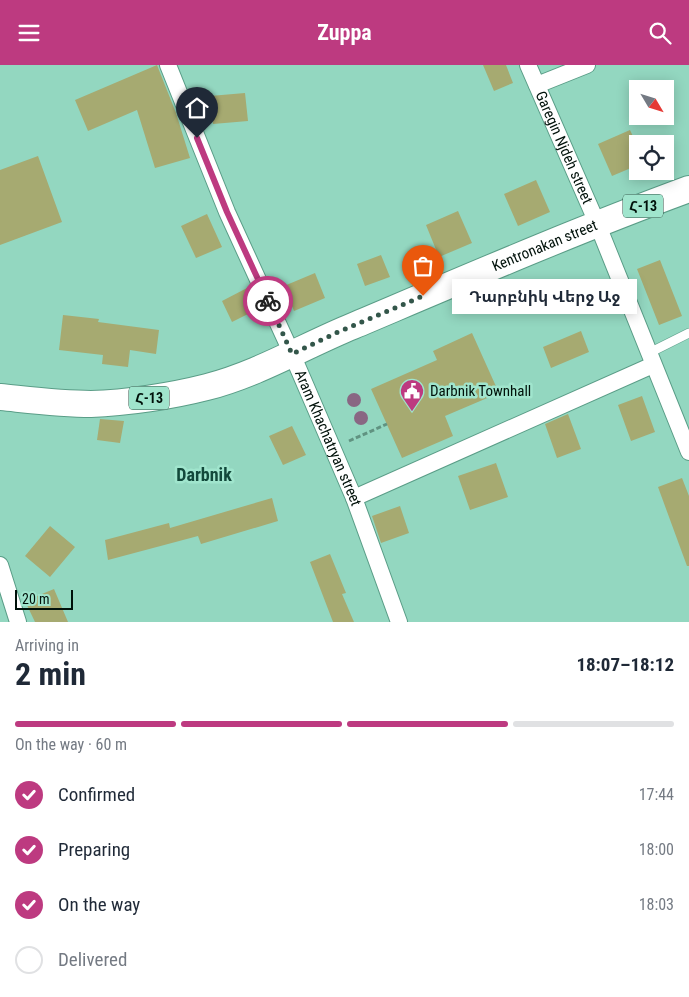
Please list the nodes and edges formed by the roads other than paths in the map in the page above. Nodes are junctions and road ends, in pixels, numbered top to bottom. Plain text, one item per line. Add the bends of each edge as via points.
1 (168, 65) edge
2 (528, 65) edge
3 (587, 65) edge
4 (537, 85) junction
5 (689, 189) edge
6 (597, 223) junction
7 (689, 333) edge
8 (292, 354) junction
9 (651, 359) junction
10 (0, 397) edge
11 (689, 452) edge
12 (354, 498) junction
13 (0, 565) edge
14 (18, 622) edge
15 (399, 622) edge

1 - 8 street, Aram Khachatryan street via 227,212
2 - 4 street, Garegin Njdeh street
3 - 4 street
4 - 6 street, Garegin Njdeh street
5 - 6 main road, Kentronakan street / Հ-13
6 - 8 main road, Kentronakan street / Հ-13
6 - 9 street, Garegin Njdeh street
7 - 9 lane
8 - 10 main road, Kentronakan street / Հ-13 via 215,385 166,395 90,404
8 - 12 street, Aram Khachatryan street
9 - 11 street, Garegin Njdeh street
9 - 12 street
12 - 15 street, Aram Khachatryan street
13 - 14 street

